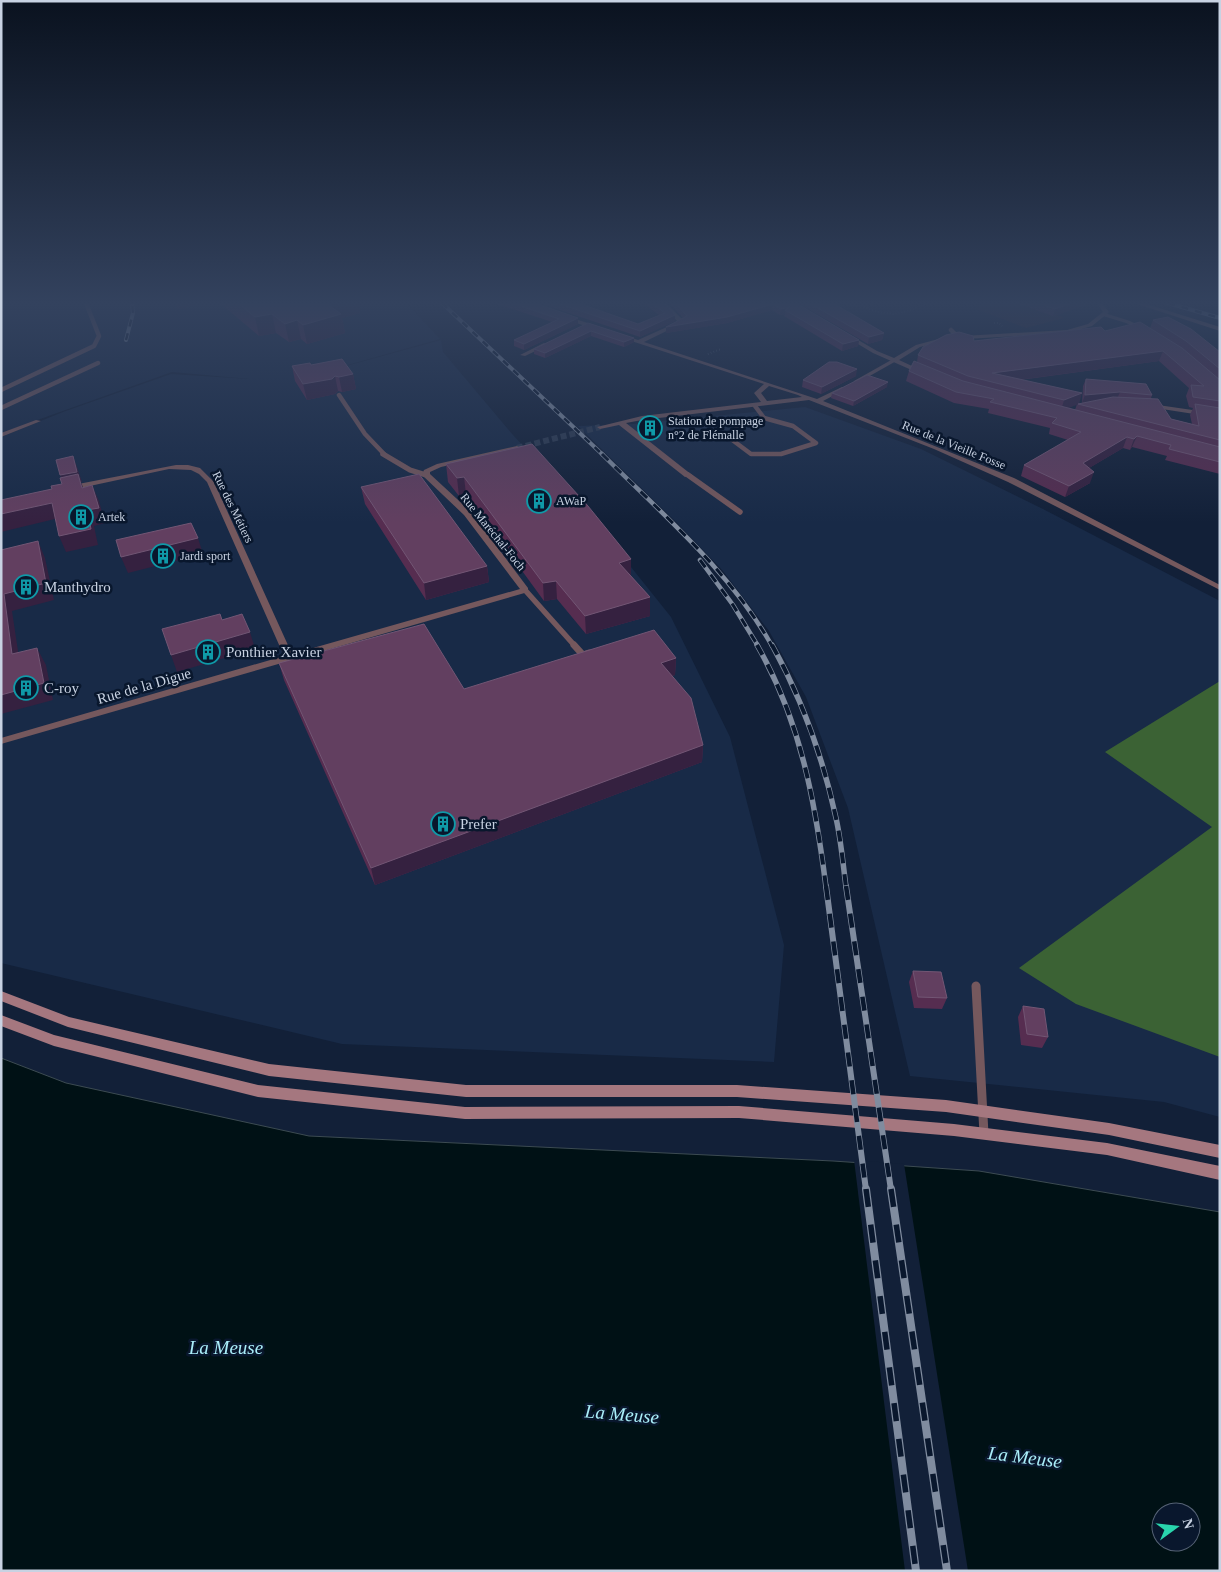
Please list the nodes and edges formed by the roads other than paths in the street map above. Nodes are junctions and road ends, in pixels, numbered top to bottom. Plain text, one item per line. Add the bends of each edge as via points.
1 (30, 376) edge
2 (69, 376) edge
3 (744, 376) edge
4 (865, 376) edge
5 (768, 384) junction
6 (1, 390) edge
7 (339, 395) dead end
8 (808, 398) junction
9 (817, 402) junction
10 (766, 404) junction
11 (1142, 405) edge
12 (755, 406) junction
13 (1, 408) edge
14 (1220, 416) edge
15 (764, 418) junction
16 (38, 421) dead end
17 (621, 423) junction
18 (600, 427) tunnel mouth
19 (1, 435) edge
20 (517, 448) tunnel mouth
21 (426, 475) junction
22 (688, 475) joint
23 (65, 490) edge
24 (740, 512) dead end
25 (1220, 588) edge
26 (525, 590) junction
27 (600, 650) edge
28 (290, 659) junction
29 (1, 741) edge
30 (976, 986) dead end
31 (1, 996) edge
32 (1, 1020) edge
33 (982, 1111) junction
34 (984, 1134) junction
35 (1220, 1152) edge
36 (1220, 1173) edge

1 - 6 lane
2 - 13 lane
3 - 5 street, Rue de la Vieille Fosse
4 - 9 street
5 - 8 street, Rue de la Vieille Fosse
5 - 10 street via 757,393
7 - 21 lane via 373,446 390,460
8 - 9 street, Rue de la Vieille Fosse
8 - 10 street
9 - 25 street, Rue de la Vieille Fosse via 1011,480
10 - 12 street
11 - 14 street
12 - 15 lane
12 - 17 street
15 - 15 lane via 793,426 816,443 782,454 751,454 731,439 737,427
16 - 19 street
17 - 18 street
17 - 22 street
20 - 21 street via 439,464 426,470
21 - 26 street, Rue Maréchal-Foch via 468,514
22 - 24 lane
23 - 28 street, Rue des Métiers via 169,467 184,466 203,471
26 - 27 lane via 583,655
26 - 28 street, Rue de la Digue
28 - 29 street, Rue de la Digue
30 - 33 lane
31 - 33 main road via 68,1022 269,1070 466,1091 737,1092
32 - 34 main road via 54,1040 258,1091 465,1113 739,1112
33 - 34 lane
33 - 35 main road via 1109,1129
34 - 36 main road via 1107,1149

